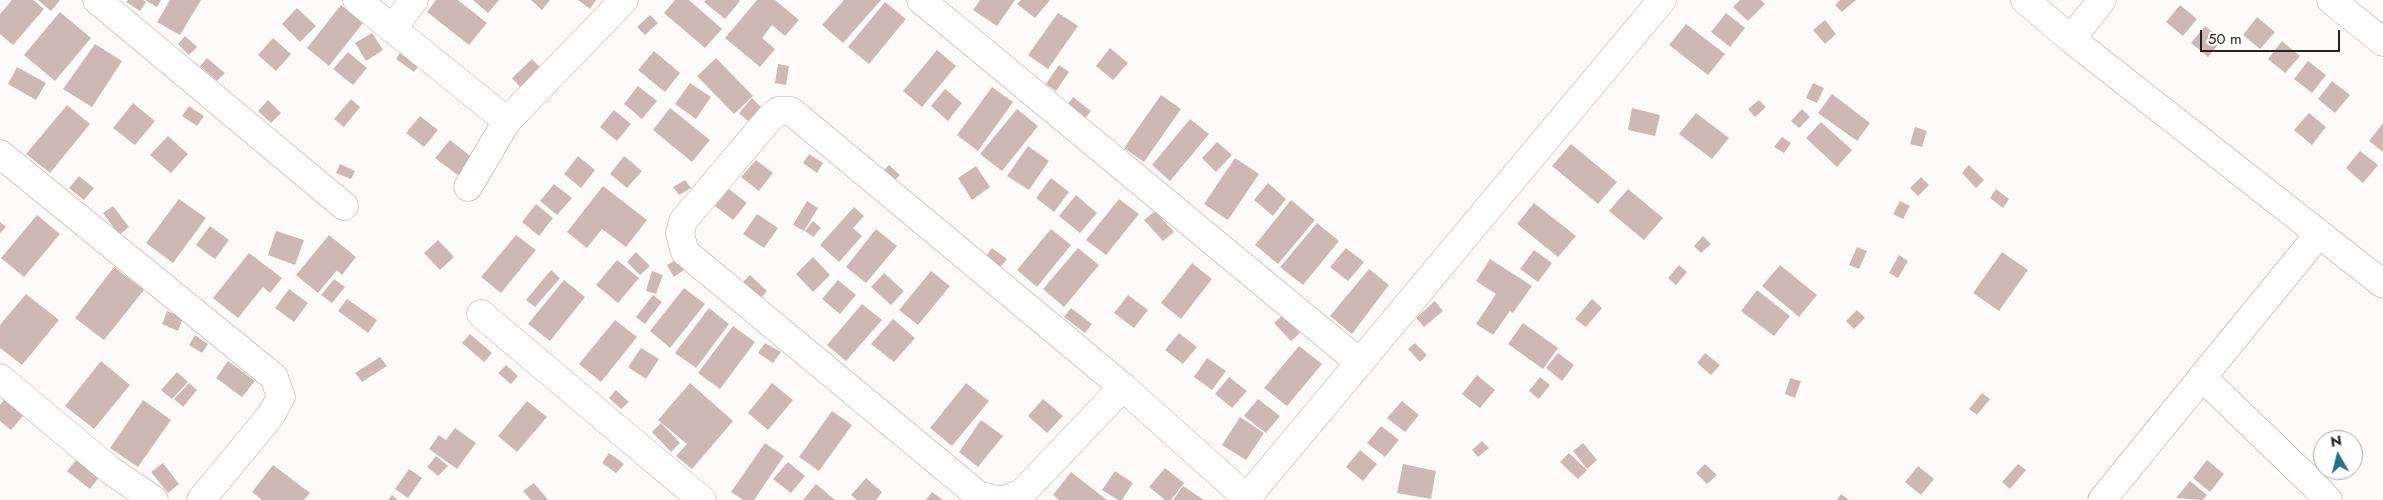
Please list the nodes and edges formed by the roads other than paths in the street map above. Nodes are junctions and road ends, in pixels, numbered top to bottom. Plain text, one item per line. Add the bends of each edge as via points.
1 (97, 0) edge
2 (357, 0) edge
3 (414, 0) edge
4 (624, 0) edge
5 (921, 0) edge
6 (1662, 0) edge
7 (2025, 0) edge
8 (2102, 0) edge
9 (2331, 0) edge
10 (392, 29) junction
11 (2071, 39) junction
12 (2383, 42) edge
13 (507, 121) junction
14 (0, 154) edge
15 (468, 187) dead end
16 (344, 206) dead end
17 (2320, 234) junction
18 (2383, 284) edge
19 (481, 314) dead end
20 (1360, 363) junction
21 (2202, 377) junction
22 (0, 378) edge
23 (1123, 387) junction
24 (1246, 499) edge
25 (154, 500) edge
26 (201, 500) edge
27 (702, 500) edge
28 (998, 500) edge
29 (1004, 500) edge
30 (2102, 500) edge
31 (2328, 500) edge

1 - 16 street
2 - 10 street
3 - 10 street
4 - 13 street
5 - 20 street
6 - 20 street
7 - 11 street
8 - 11 street
9 - 12 street
10 - 13 street
11 - 17 street
13 - 15 street
14 - 26 street via 274,377 281,397 271,415
17 - 18 street
17 - 21 street
19 - 27 street
20 - 24 street
21 - 30 street
21 - 31 street
22 - 25 street via 110,470
23 - 24 street
23 - 28 street via 791,110 778,111 769,118 683,221 680,234 685,252 978,495
23 - 29 street via 1022,493

